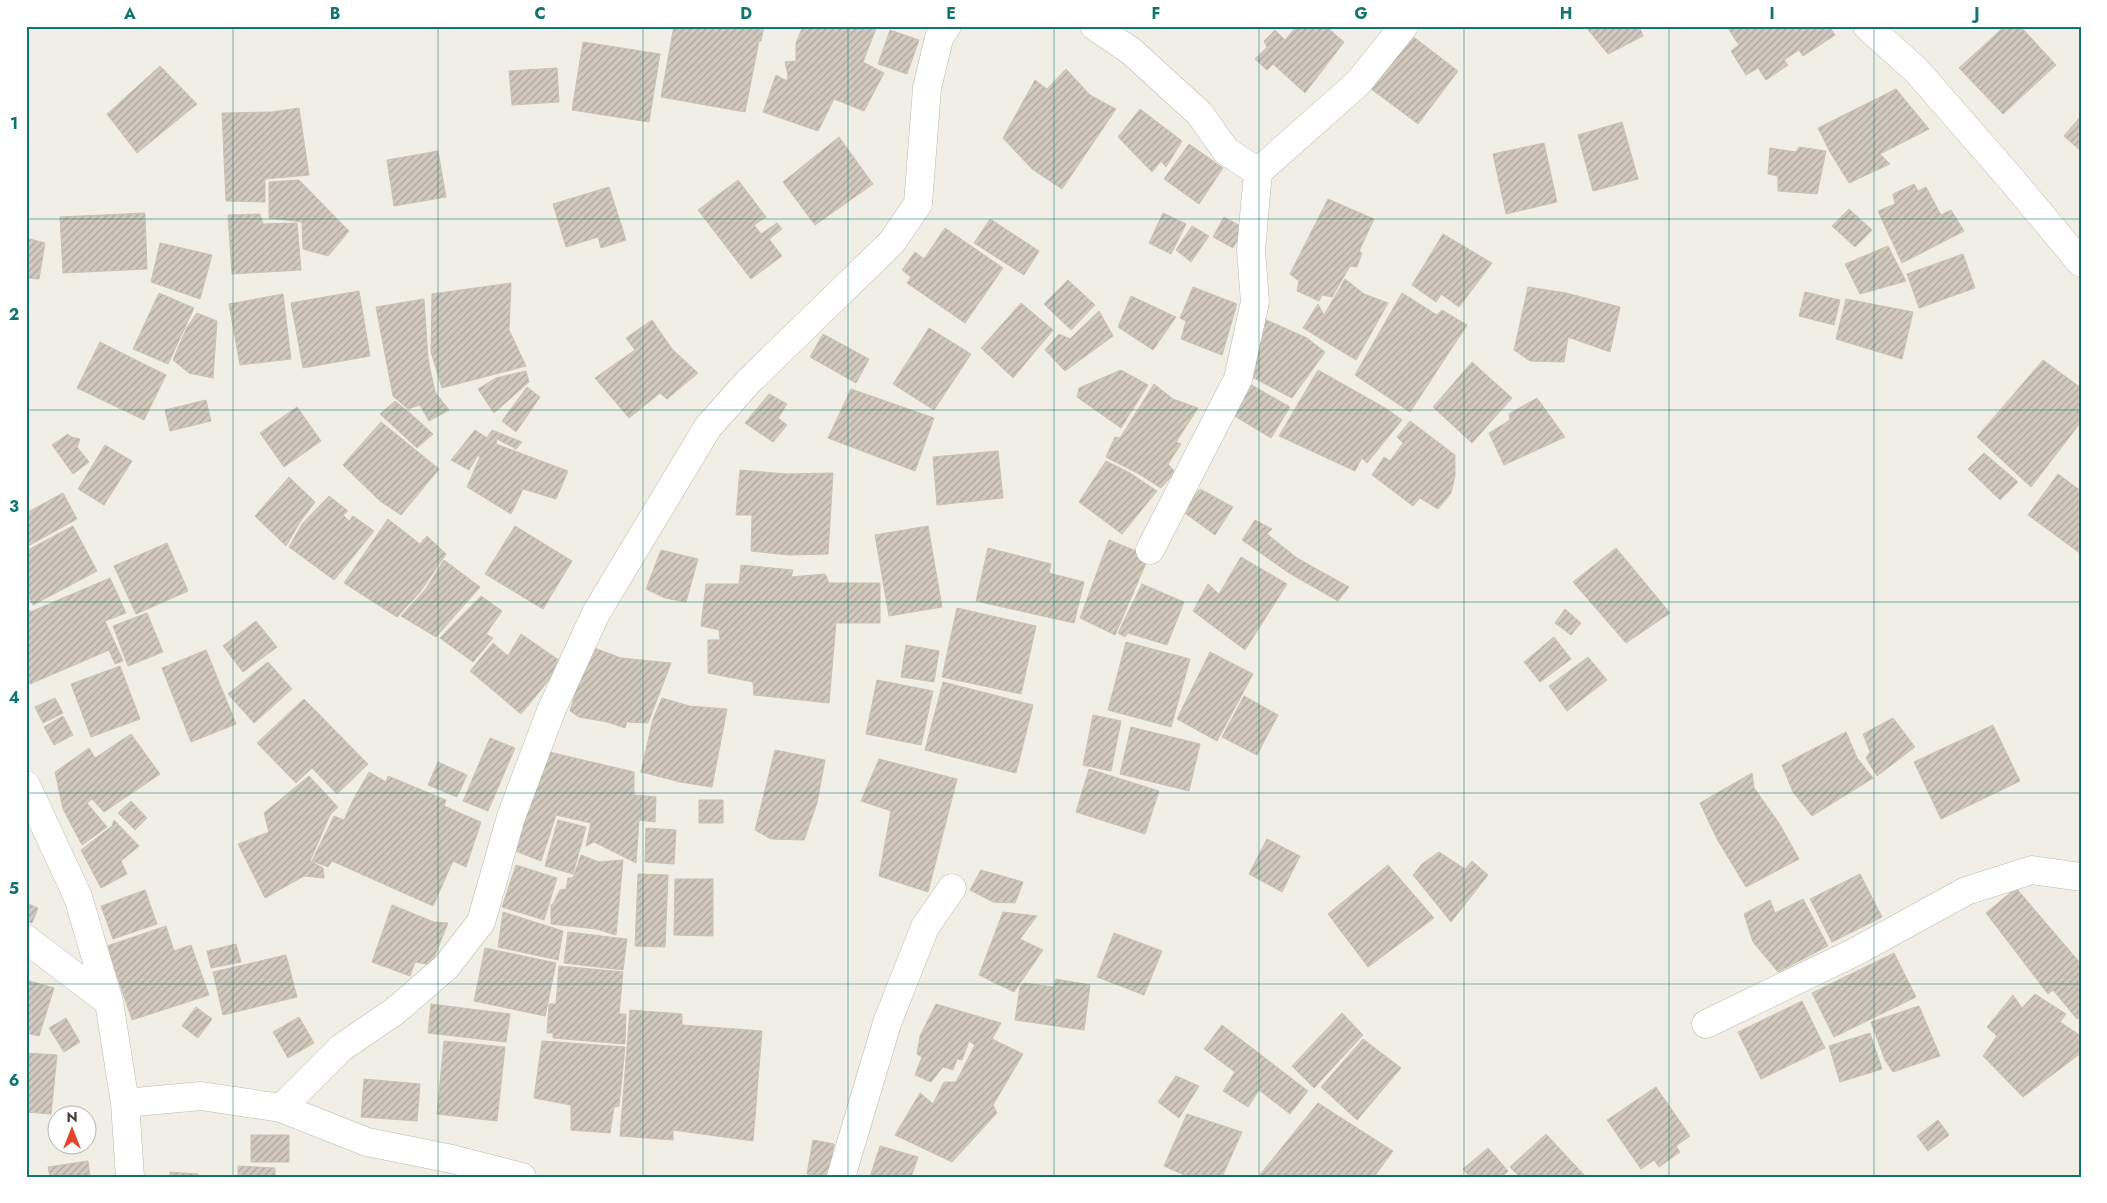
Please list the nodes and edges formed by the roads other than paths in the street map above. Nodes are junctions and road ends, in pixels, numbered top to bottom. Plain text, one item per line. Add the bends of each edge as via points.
1 (947, 26) edge
2 (1094, 26) edge
3 (1404, 26) edge
4 (1867, 26) edge
5 (1258, 172) junction
6 (2081, 263) edge
7 (1150, 550) dead end
8 (26, 785) edge
9 (2081, 877) edge
10 (952, 888) dead end
11 (26, 939) edge
12 (109, 1002) junction
13 (1706, 1024) dead end
14 (125, 1103) junction
15 (281, 1108) junction
16 (130, 1177) edge
17 (522, 1177) edge
18 (842, 1177) edge

1 - 15 street via 939,38 927,88 918,204 892,242 748,382 708,427 596,613 551,711 511,817 481,922 446,967 395,1011 340,1048
2 - 5 street via 1131,51 1200,114 1226,151
3 - 5 street via 1358,83
4 - 6 street via 1917,72
5 - 7 street via 1251,250 1255,302 1238,379
8 - 12 street via 78,897
9 - 13 street via 2032,870 1966,891 1855,952
10 - 18 street via 925,927 887,1022
11 - 12 street
12 - 14 street
14 - 15 street via 201,1096
14 - 16 street
15 - 17 street via 367,1142

